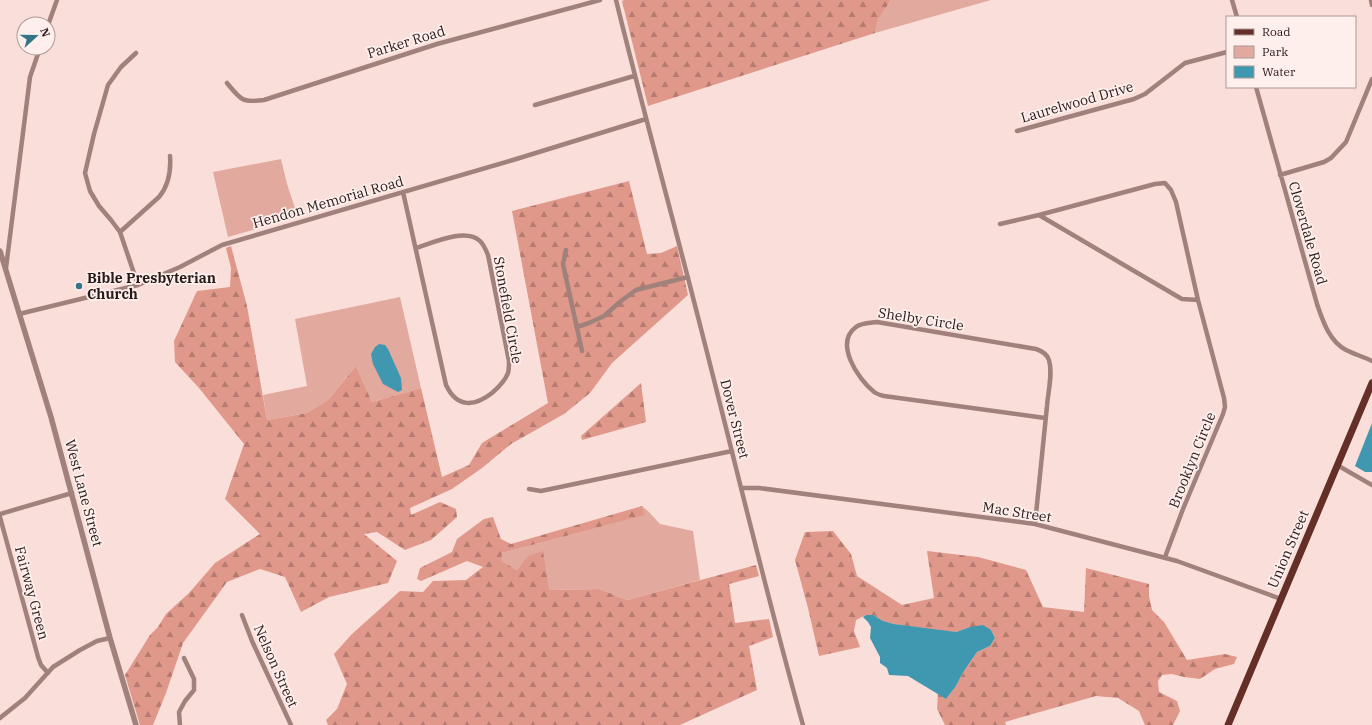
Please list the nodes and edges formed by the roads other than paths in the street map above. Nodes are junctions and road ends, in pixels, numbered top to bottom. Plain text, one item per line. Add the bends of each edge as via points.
1 (57, 0) edge
2 (600, 0) edge
3 (616, 0) edge
4 (1232, 0) edge
5 (1371, 0) edge
6 (1372, 5) edge
7 (51, 16) edge
8 (1237, 16) edge
9 (1226, 52) edge
10 (136, 53) dead end
11 (37, 56) edge
12 (634, 76) junction
13 (1372, 79) edge
14 (228, 83) dead end
15 (1256, 88) edge
16 (535, 105) dead end
17 (646, 119) junction
18 (1017, 131) dead end
19 (170, 156) dead end
20 (1280, 175) junction
21 (403, 192) junction
22 (1039, 215) junction
23 (1000, 224) dead end
24 (120, 232) junction
25 (416, 248) junction
26 (566, 250) dead end
27 (0, 251) edge
28 (6, 268) junction
29 (688, 277) junction
30 (138, 285) junction
31 (1198, 300) junction
32 (19, 314) junction
33 (577, 327) junction
34 (582, 351) dead end
35 (1372, 361) edge
36 (1372, 383) edge
37 (1045, 418) junction
38 (732, 451) junction
39 (1337, 465) junction
40 (1372, 485) edge
41 (741, 488) junction
42 (529, 489) dead end
43 (72, 493) junction
44 (0, 515) edge
45 (1035, 524) junction
46 (1165, 557) junction
47 (1281, 599) junction
48 (242, 615) dead end
49 (110, 638) junction
50 (184, 658) dead end
51 (48, 673) junction
52 (0, 718) edge
53 (136, 725) edge
54 (180, 725) edge
55 (291, 725) edge
56 (802, 725) edge
57 (1228, 725) edge

1 - 7 street
2 - 14 street, Parker Road via 437,44 264,100 244,100
3 - 12 street, Dover Street
4 - 8 street
5 - 6 street
9 - 18 street, Laurelwood Drive via 1185,63 1134,99
10 - 24 street via 121,67 108,85 85,173 90,191
11 - 28 street via 30,77
12 - 16 street
12 - 17 street, Dover Street
13 - 20 street via 1346,142 1331,158
15 - 20 street, Cloverdale Road
17 - 21 street, Hendon Memorial Road
17 - 29 street, Dover Street
19 - 24 street via 171,168 163,192
20 - 35 street, Cloverdale Road via 1317,304 1329,333 1345,349
21 - 25 street, Stonefield Circle
21 - 30 street, Hendon Memorial Road via 222,245
22 - 23 street, Brooklyn Circle
22 - 31 street via 1182,299
22 - 31 street, Brooklyn Circle via 1165,183 1176,202
24 - 30 street
25 - 25 street, Stonefield Circle via 446,385 452,395 462,402 482,400 497,388 509,372 509,361 485,248 475,238 460,235
26 - 33 street via 563,264
27 - 28 street, West Lane Street
28 - 32 street, West Lane Street
29 - 33 street via 636,290 604,316
29 - 38 street, Dover Street
30 - 32 street, Hendon Memorial Road
31 - 46 street, Brooklyn Circle via 1224,398 1224,407
32 - 43 street, West Lane Street via 52,417
33 - 34 street
36 - 39 main road, Union Street
37 - 37 street, Shelby Circle via 876,394 863,382 848,355 846,344 849,335 856,327 876,322 1036,349 1043,352 1049,361
37 - 45 street, Shelby Circle
38 - 41 street, Dover Street
38 - 42 street via 542,491
39 - 40 street
39 - 47 main road, Union Street
41 - 45 street, Mac Street via 759,488
41 - 56 street, Dover Street
43 - 44 street
43 - 49 street, West Lane Street
44 - 51 street, Fairway Green via 38,657
45 - 46 street, Mac Street
46 - 47 street, Mac Street
47 - 57 main road, Union Street
48 - 55 street, Nelson Street
49 - 51 street via 97,641 80,650
49 - 53 street, West Lane Street
50 - 54 street via 194,679 194,690 179,712
51 - 52 street via 25,698

